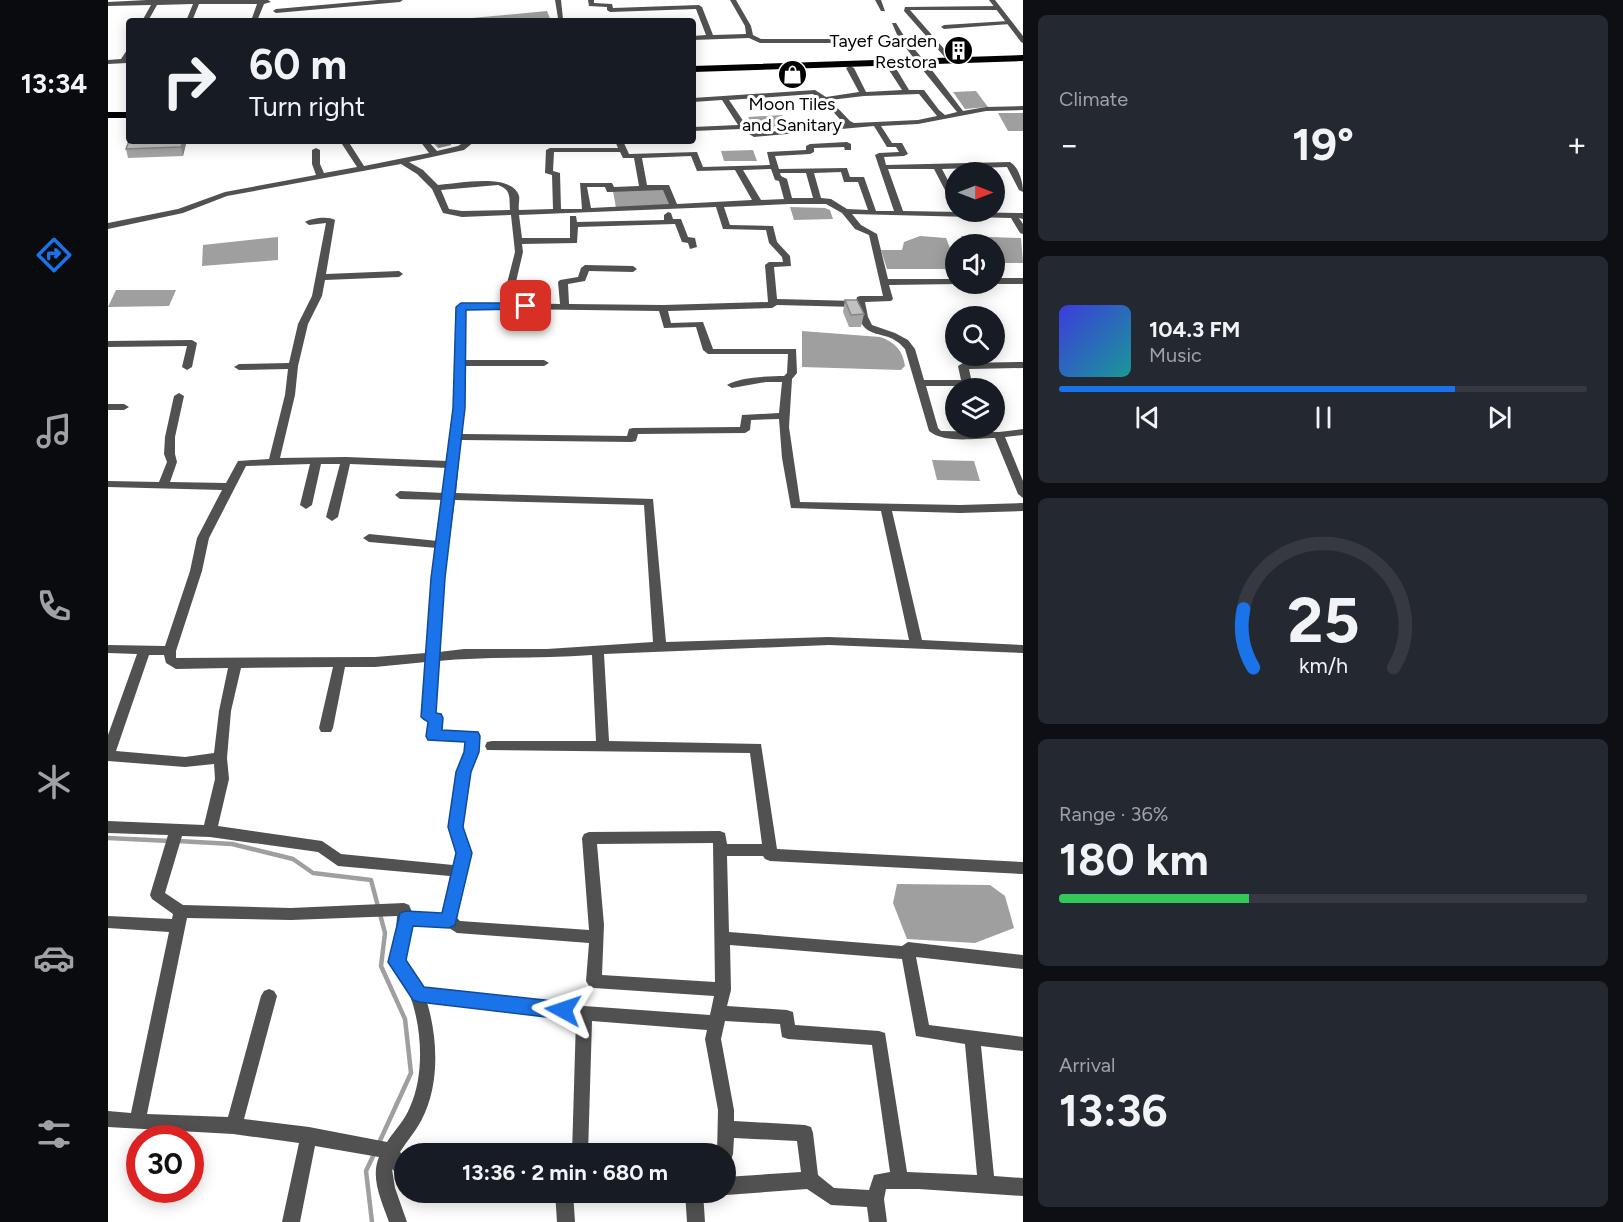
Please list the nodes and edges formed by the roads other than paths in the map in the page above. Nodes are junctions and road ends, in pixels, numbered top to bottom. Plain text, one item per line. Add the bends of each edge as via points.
1 (400, 0) edge
2 (558, 0) edge
3 (591, 0) edge
4 (733, 0) edge
5 (878, 0) edge
6 (992, 0) edge
7 (206, 1) edge
8 (151, 2) edge
9 (197, 2) junction
10 (266, 2) edge
11 (108, 4) edge
12 (997, 8) junction
13 (883, 10) dead end
14 (276, 11) junction
15 (146, 18) edge
16 (190, 18) edge
17 (256, 18) edge
18 (280, 18) edge
19 (561, 18) dead end
20 (1008, 23) junction
21 (894, 24) dead end
22 (944, 27) dead end
23 (750, 36) junction
24 (710, 37) junction
25 (696, 38) edge
26 (843, 41) dead end
27 (1023, 41) edge
28 (1023, 58) edge
29 (126, 61) edge
30 (950, 61) junction
31 (108, 62) edge
32 (923, 64) junction
33 (1023, 64) edge
34 (891, 67) junction
35 (850, 68) junction
36 (696, 71) edge
37 (696, 71) edge
38 (906, 91) junction
39 (864, 94) junction
40 (723, 97) junction
41 (696, 99) edge
42 (824, 99) junction
43 (1023, 108) edge
44 (108, 110) edge
45 (126, 110) edge
46 (961, 113) junction
47 (126, 115) edge
48 (108, 116) edge
49 (943, 117) junction
50 (853, 125) junction
51 (877, 125) junction
52 (743, 126) junction
53 (696, 129) edge
54 (346, 144) edge
55 (426, 144) edge
56 (467, 144) edge
57 (621, 144) edge
58 (848, 148) dead end
59 (316, 150) dead end
60 (624, 150) junction
61 (434, 153) junction
62 (638, 156) junction
63 (402, 161) junction
64 (937, 167) junction
65 (738, 168) junction
66 (883, 168) junction
67 (362, 169) junction
68 (775, 169) junction
69 (809, 171) junction
70 (321, 177) junction
71 (945, 182) edge
72 (436, 188) junction
73 (643, 188) junction
74 (1023, 190) edge
75 (757, 201) junction
76 (789, 201) junction
77 (818, 201) junction
78 (719, 202) junction
79 (671, 207) junction
80 (515, 211) junction
81 (557, 211) junction
82 (573, 211) junction
83 (586, 211) junction
84 (845, 211) junction
85 (873, 213) junction
86 (899, 213) junction
87 (945, 214) edge
88 (1019, 217) edge
89 (309, 222) dead end
90 (669, 222) junction
91 (574, 225) junction
92 (108, 226) edge
93 (1023, 231) edge
94 (517, 241) junction
95 (693, 247) dead end
96 (633, 269) dead end
97 (399, 274) dead end
98 (321, 277) junction
99 (1023, 281) edge
100 (884, 282) junction
101 (945, 282) edge
102 (1005, 282) edge
103 (773, 302) junction
104 (861, 304) junction
105 (506, 306) junction
106 (565, 306) junction
107 (699, 307) junction
108 (663, 308) junction
109 (700, 324) junction
110 (108, 344) edge
111 (460, 363) junction
112 (544, 363) dead end
113 (1023, 365) edge
114 (293, 366) junction
115 (239, 367) dead end
116 (187, 368) dead end
117 (787, 379) junction
118 (921, 383) junction
119 (732, 385) dead end
120 (179, 396) dead end
121 (108, 407) edge
122 (124, 407) dead end
123 (784, 416) junction
124 (1023, 432) edge
125 (945, 433) edge
126 (1005, 434) edge
127 (455, 437) junction
128 (1000, 438) edge
129 (346, 460) junction
130 (316, 461) junction
131 (274, 462) junction
132 (454, 465) junction
133 (1019, 476) edge
134 (108, 484) edge
135 (164, 484) junction
136 (230, 487) junction
137 (1023, 494) edge
138 (400, 495) dead end
139 (450, 497) junction
140 (306, 505) dead end
141 (885, 506) junction
142 (1023, 507) edge
143 (332, 517) dead end
144 (369, 538) dead end
145 (443, 545) junction
146 (916, 643) junction
147 (660, 647) junction
148 (108, 649) edge
149 (1023, 649) edge
150 (598, 650) junction
151 (144, 651) junction
152 (170, 651) junction
153 (432, 658) junction
154 (340, 662) junction
155 (235, 665) junction
156 (326, 728) dead end
157 (492, 746) dead end
158 (603, 746) junction
159 (108, 755) edge
160 (220, 758) junction
161 (108, 827) edge
162 (177, 830) junction
163 (210, 831) junction
164 (721, 850) junction
165 (770, 850) junction
166 (1023, 868) edge
167 (458, 872) junction
168 (180, 918) junction
169 (406, 918) junction
170 (449, 920) junction
171 (108, 922) edge
172 (596, 937) junction
173 (722, 938) junction
174 (908, 953) junction
175 (1023, 962) edge
176 (723, 990) junction
177 (419, 994) junction
178 (269, 996) dead end
179 (584, 1012) junction
180 (717, 1018) junction
181 (972, 1038) junction
182 (1023, 1044) edge
183 (108, 1119) edge
184 (137, 1122) junction
185 (234, 1126) junction
186 (726, 1129) junction
187 (309, 1135) junction
188 (580, 1143) edge
189 (725, 1143) edge
190 (390, 1153) junction
191 (394, 1158) edge
192 (810, 1180) junction
193 (900, 1181) junction
194 (736, 1185) edge
195 (986, 1185) junction
196 (1023, 1187) edge
197 (875, 1199) junction
198 (565, 1203) edge
199 (695, 1203) edge
200 (291, 1222) edge
201 (398, 1222) edge
202 (566, 1222) edge
203 (696, 1222) edge
204 (878, 1222) edge

1 - 14 street
2 - 19 street
3 - 24 street via 591,5 610,5 610,10 699,7
4 - 23 street
5 - 13 street
6 - 12 street
7 - 9 street
7 - 10 street
8 - 9 street
8 - 11 street
8 - 15 street
9 - 16 street
10 - 14 street
10 - 17 street
12 - 20 street
12 - 30 street via 907,8
14 - 18 street
20 - 22 street
20 - 27 street
21 - 32 street
23 - 24 street
23 - 26 street via 760,41
24 - 25 street
28 - 30 highway
29 - 31 street
30 - 32 highway
32 - 33 highway
32 - 34 highway
32 - 36 highway via 783,64
32 - 46 street
34 - 35 highway
34 - 38 street
35 - 37 highway
35 - 39 street
38 - 39 street
38 - 49 street via 921,92
39 - 42 street
40 - 41 street
40 - 42 street via 804,91 815,92
40 - 52 street
42 - 50 street
43 - 46 street
44 - 45 highway
46 - 49 street
47 - 48 highway
49 - 51 street
50 - 51 street
50 - 52 street via 754,135
51 - 66 street via 890,145 899,145 904,154 879,155
52 - 53 street
54 - 67 street
55 - 61 street
56 - 61 street
57 - 60 street
58 - 68 street via 847,144 810,146 810,152 770,154
59 - 70 street
60 - 62 street via 626,156
60 - 81 street via 550,150 549,173 555,174
61 - 63 street
62 - 65 street via 694,154 700,169
62 - 73 street
63 - 67 street
63 - 72 street
64 - 66 street
64 - 71 street
64 - 74 street via 1010,164
65 - 68 street
65 - 75 street
66 - 86 street
67 - 70 street
68 - 69 street
68 - 76 street via 778,178 783,179
69 - 77 street
69 - 85 street via 844,170 847,180 861,179
70 - 92 street via 225,194 180,212
72 - 80 street via 446,211
72 - 80 street via 498,183 508,186 515,196
73 - 79 street via 666,188
73 - 83 street via 610,190 609,184 583,185
75 - 76 street
75 - 78 street
76 - 77 street
77 - 84 street via 828,201
78 - 79 street
78 - 103 street via 726,227 770,228 773,243 786,256 788,264 769,265
79 - 83 street
79 - 90 street
80 - 81 street
80 - 94 street
81 - 82 street
82 - 83 street
82 - 91 street
84 - 85 street
84 - 100 street via 858,227 873,234
85 - 86 street
86 - 87 street
88 - 93 street
89 - 98 street via 331,220
90 - 91 street
90 - 95 street via 678,221 685,240 692,240
91 - 94 street via 574,241
94 - 105 street via 519,252
96 - 106 street via 585,268 582,279 564,282
97 - 98 street
98 - 114 street via 318,296 303,324
99 - 102 street
100 - 101 street
100 - 104 street via 888,299 860,299
103 - 104 street
103 - 107 street via 772,306
104 - 118 street via 866,324 872,330 898,335 906,341
105 - 106 street
105 - 111 street via 461,307
106 - 108 street
107 - 108 street
107 - 109 street
108 - 109 street via 667,326
109 - 117 street via 711,352 793,351 792,373
110 - 116 street via 192,343
111 - 112 street
111 - 127 street
113 - 118 street via 963,366 968,383
114 - 115 street
114 - 131 street
117 - 119 street
117 - 123 street
118 - 125 street via 933,429
120 - 135 street via 169,443 172,462
121 - 122 street
123 - 127 street via 746,417 746,430 633,431 632,439
123 - 141 street via 784,448 795,505
124 - 126 street
127 - 132 street
128 - 133 street
129 - 130 street
129 - 132 street
129 - 143 street
130 - 131 street
130 - 140 street
131 - 136 street via 242,463
132 - 139 street
133 - 137 street
134 - 135 street
135 - 136 street
136 - 152 street via 203,538
138 - 139 street
139 - 145 street
139 - 147 street via 649,502
141 - 142 street
141 - 146 street
144 - 145 street
145 - 153 street
146 - 147 street via 829,641
146 - 149 street
147 - 150 street
148 - 151 street
150 - 153 street
150 - 158 street
151 - 152 street
151 - 159 street
152 - 155 street via 170,660 176,663
153 - 154 street
153 - 167 street via 428,717 436,718 434,736 473,736 463,772 456,827 464,853
154 - 155 street
154 - 156 street
155 - 160 street
157 - 158 street
158 - 165 street via 756,748
159 - 160 street via 185,762
160 - 163 street via 222,779
161 - 162 street
162 - 163 street
162 - 168 street via 157,895
163 - 167 street via 322,847 338,860
164 - 165 street
164 - 172 street via 720,837 589,838
164 - 173 street
165 - 166 street via 770,855
167 - 170 street
168 - 169 street via 404,909
168 - 171 street
168 - 184 street
169 - 170 street
169 - 177 street via 396,962
170 - 172 street via 458,927
172 - 176 street via 594,981
173 - 174 street
173 - 176 street
174 - 175 street via 908,949
174 - 181 street via 922,1030
176 - 180 street
177 - 179 street
177 - 190 street via 426,1053 425,1088 416,1113
178 - 185 street
179 - 180 street
179 - 188 street
180 - 186 street via 713,1039
180 - 193 street via 787,1017 788,1032 879,1038
181 - 182 street
181 - 195 street
183 - 184 street
184 - 185 street
185 - 187 street
186 - 189 street
186 - 192 street via 805,1133
187 - 190 street
187 - 200 street
190 - 191 street
190 - 201 street via 383,1168
192 - 194 street
192 - 197 street via 831,1196
193 - 195 street
193 - 197 street via 880,1181
195 - 196 street
197 - 204 street
198 - 202 street
199 - 203 street

